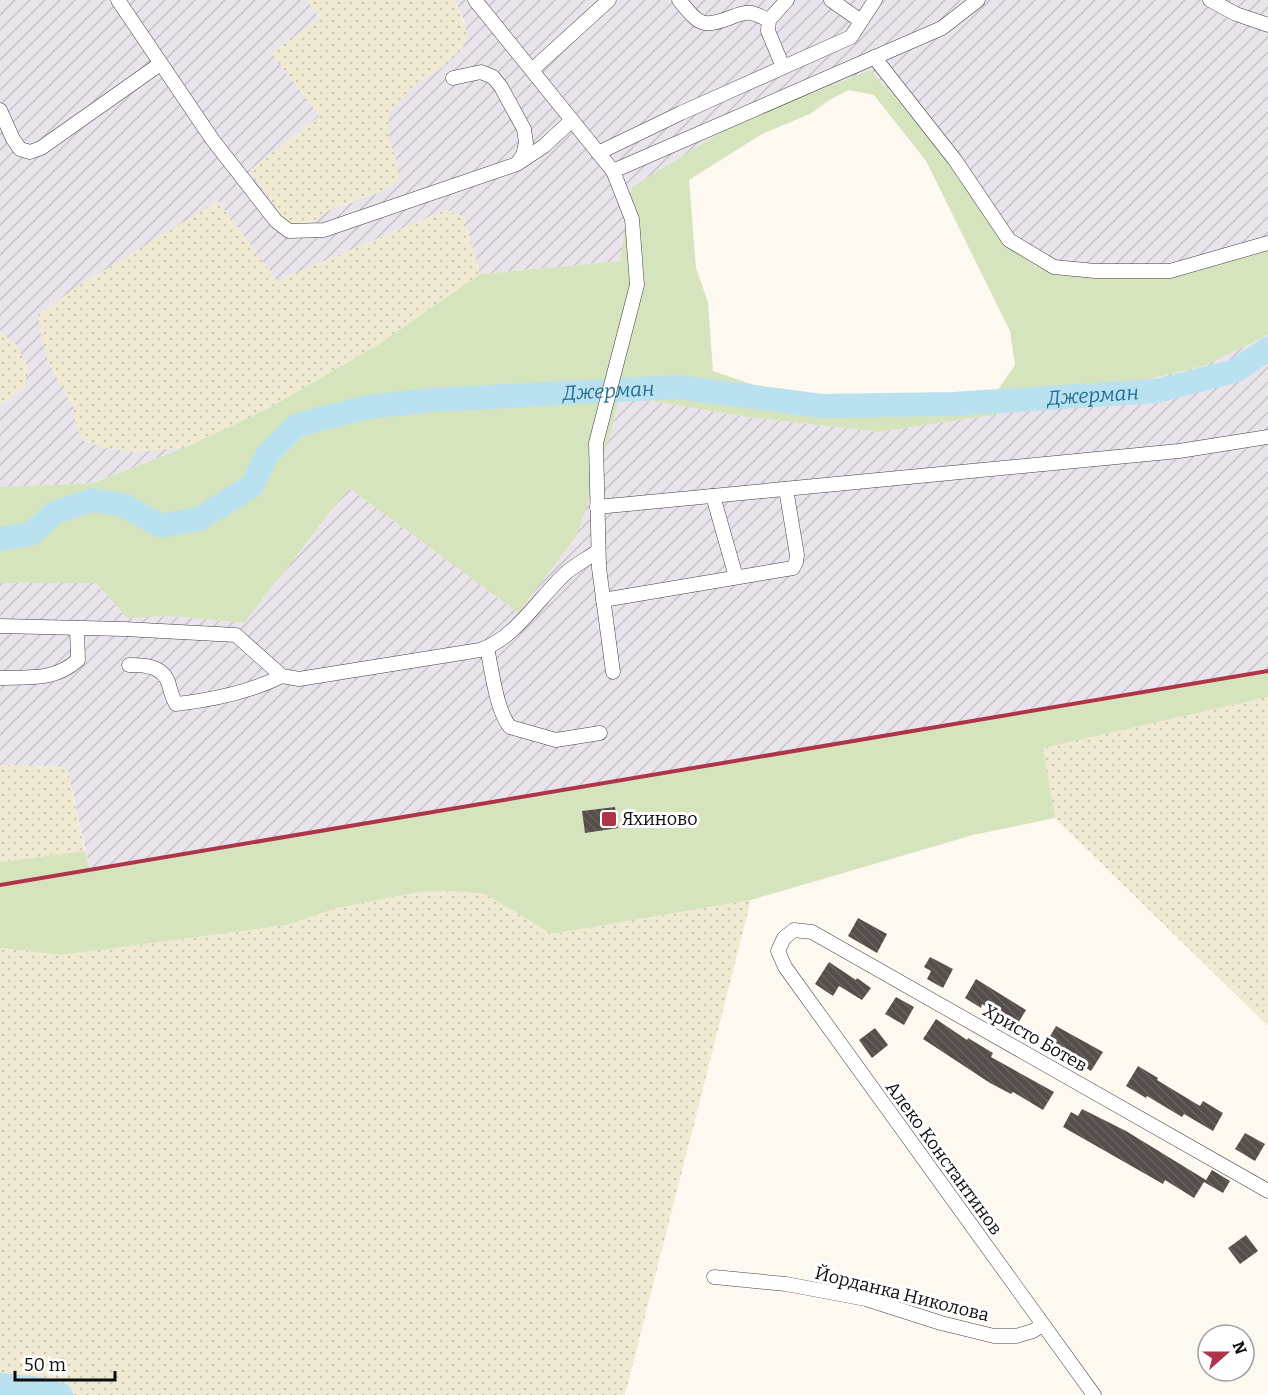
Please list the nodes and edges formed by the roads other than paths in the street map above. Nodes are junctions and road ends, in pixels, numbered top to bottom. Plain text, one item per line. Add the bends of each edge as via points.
1 (118, 0) edge
2 (475, 0) edge
3 (609, 0) edge
4 (679, 0) edge
5 (788, 0) edge
6 (831, 0) edge
7 (875, 0) edge
8 (978, 0) edge
9 (1209, 0) edge
10 (769, 20) junction
11 (861, 21) junction
12 (1268, 25) edge
13 (874, 57) junction
14 (160, 64) junction
15 (783, 67) junction
16 (532, 70) junction
17 (453, 78) dead end
18 (0, 110) edge
19 (572, 120) junction
20 (598, 153) junction
21 (517, 164) junction
22 (613, 171) junction
23 (1268, 243) edge
24 (1268, 437) edge
25 (786, 489) junction
26 (713, 496) junction
27 (597, 507) junction
28 (598, 551) junction
29 (736, 577) junction
30 (603, 600) junction
31 (0, 626) edge
32 (76, 628) junction
33 (487, 648) junction
34 (129, 665) dead end
35 (613, 672) dead end
36 (282, 676) junction
37 (0, 678) edge
38 (600, 733) dead end
39 (784, 938) joint
40 (1268, 1191) edge
41 (714, 1276) dead end
42 (1042, 1325) junction
43 (1094, 1395) edge

1 - 14 street
2 - 16 street
3 - 16 street
4 - 10 street via 703,23 713,24 750,13
5 - 10 street
6 - 11 street
7 - 11 street
8 - 13 street via 942,28
9 - 12 street
10 - 15 street via 768,31
11 - 15 street via 851,37
13 - 22 street
13 - 23 street via 955,160 1009,240 1054,267 1170,271
14 - 18 street via 30,152 20,149
14 - 21 street via 212,140 276,221 289,231 324,230
15 - 20 street
16 - 19 street
17 - 21 street via 481,72 494,77 524,129 526,143
19 - 20 street
19 - 21 street
20 - 22 street
22 - 27 street via 632,219 637,285 596,443
24 - 25 street via 1179,451
25 - 26 street
25 - 29 street via 797,555 793,568
26 - 27 street
26 - 29 street
27 - 28 street
28 - 30 street
28 - 33 street via 567,572 507,635
29 - 30 street
30 - 35 street
31 - 32 street
32 - 36 street via 236,635
32 - 37 street via 78,660 70,668 43,677
33 - 36 street via 299,679
33 - 38 street via 501,708 510,727 556,740
34 - 36 street via 157,668 164,673 176,704 264,685
39 - 40 street, Христо Ботев via 794,930 812,932
39 - 42 street, Алеко Константинов via 778,951 785,967
41 - 42 street, Йорданка Николова via 866,1299 994,1336 1016,1336
42 - 43 street, Алеко Константинов

